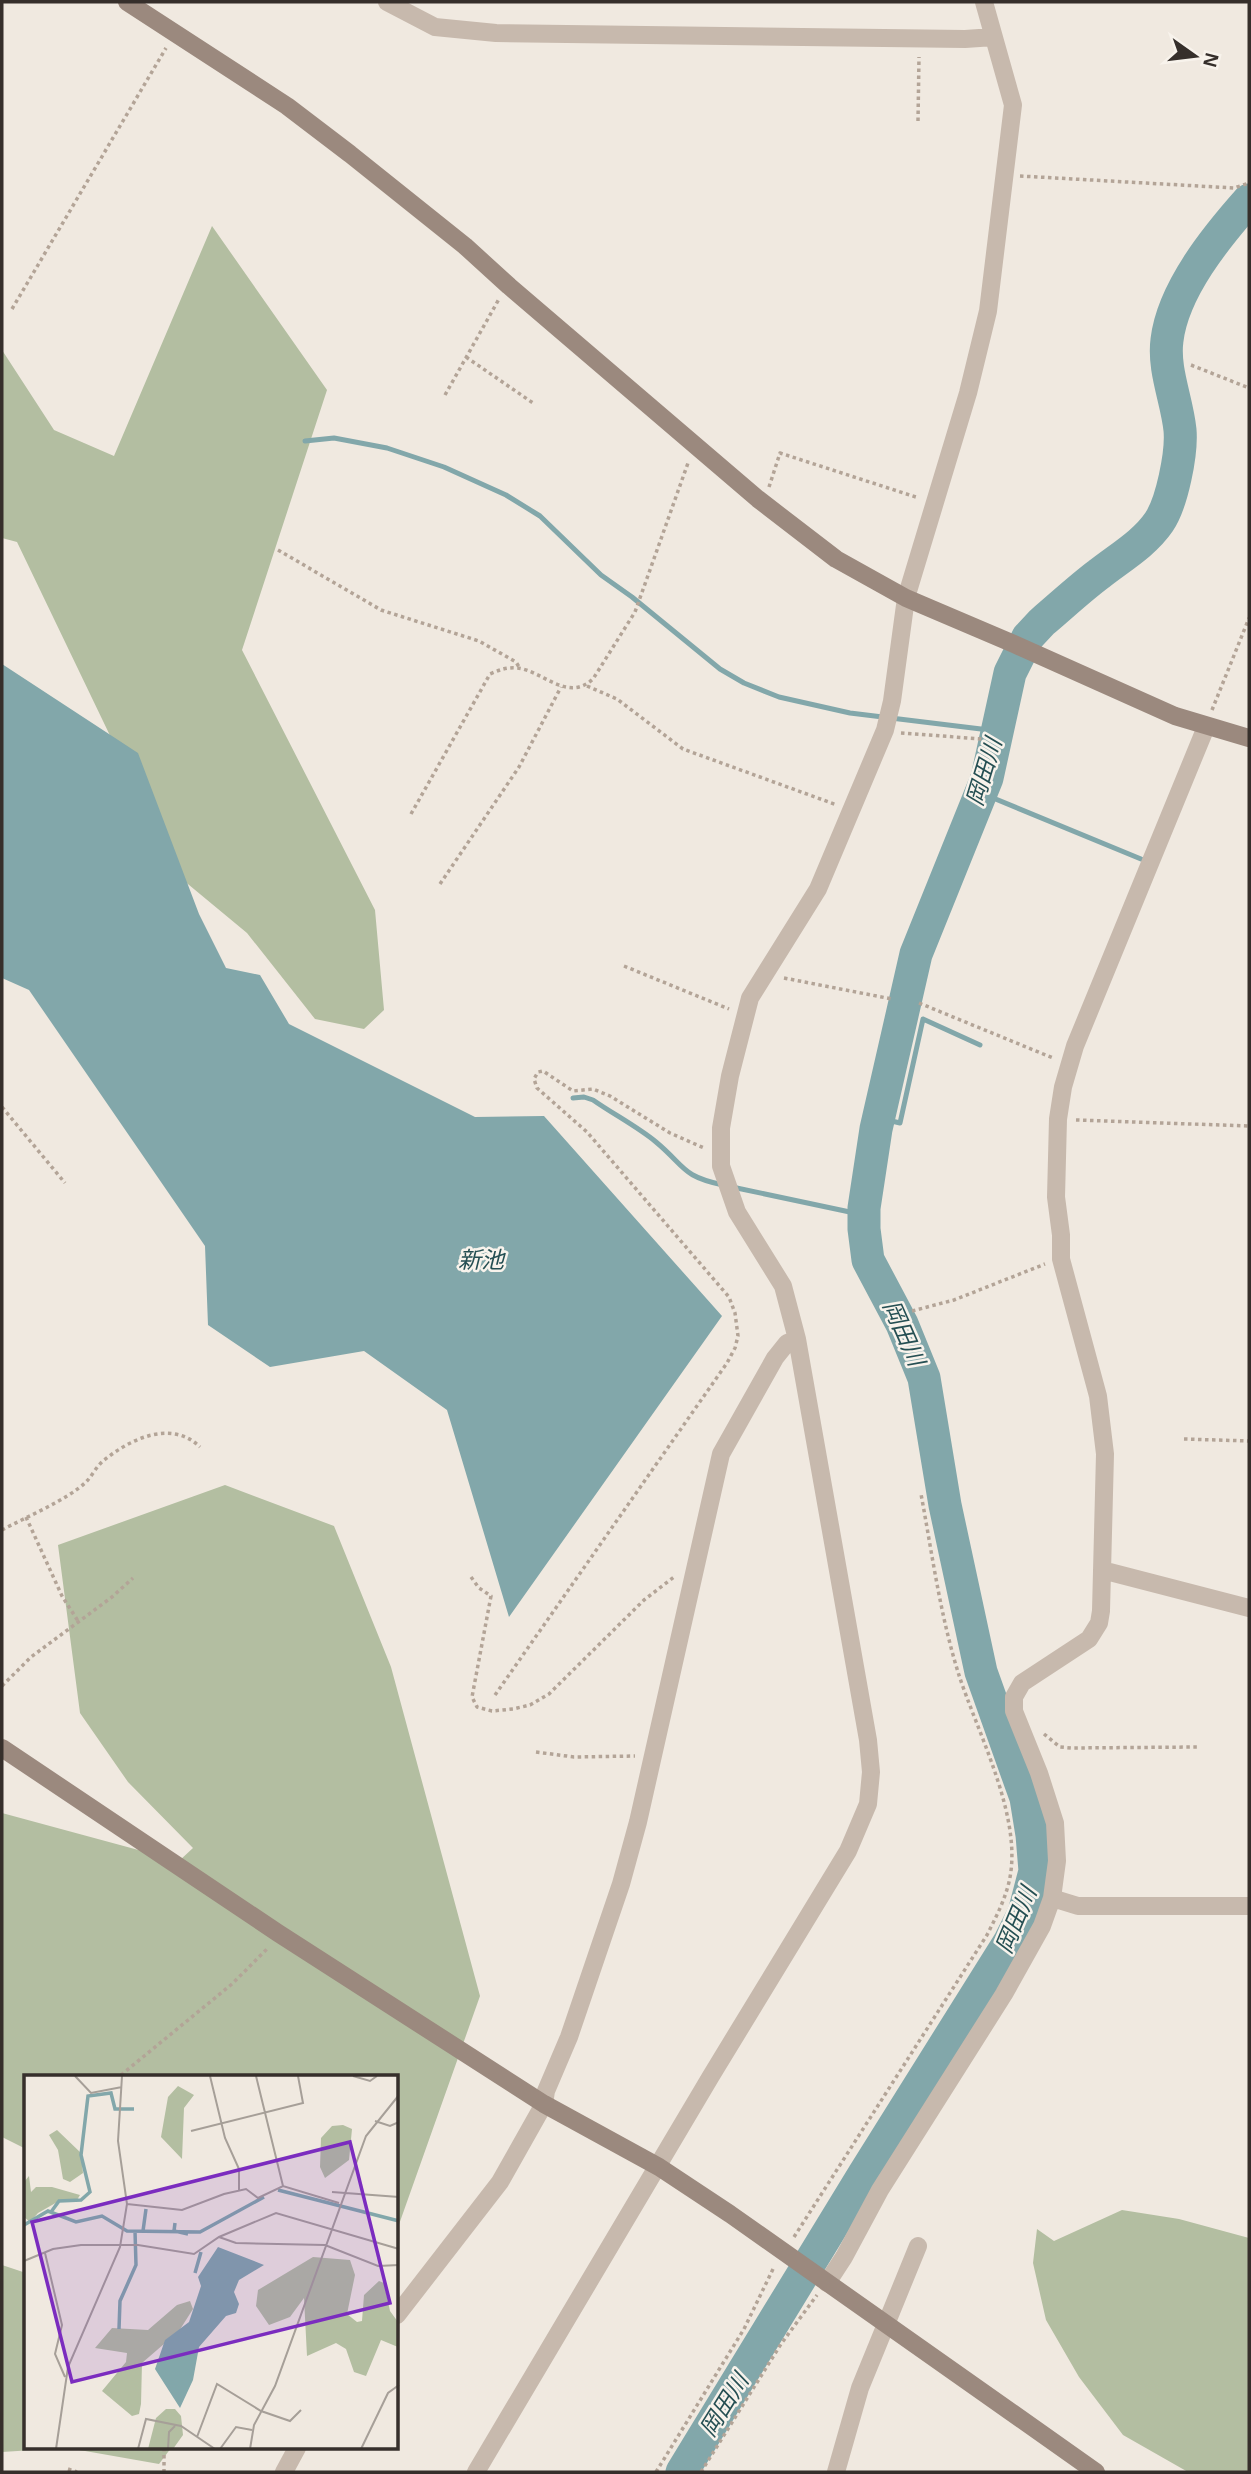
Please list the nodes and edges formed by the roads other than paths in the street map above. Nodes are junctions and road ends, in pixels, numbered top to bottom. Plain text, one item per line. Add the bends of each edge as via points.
1 (127, 2) edge
2 (387, 2) edge
3 (984, 2) edge
4 (994, 37) junction
5 (906, 598) junction
6 (1206, 727) junction
7 (1249, 738) edge
8 (797, 1339) junction
9 (1102, 1570) junction
10 (1249, 1608) edge
11 (2, 1748) edge
12 (1052, 1898) junction
13 (1249, 1906) edge
14 (544, 2104) junction
15 (659, 2167) junction
16 (918, 2246) dead end
17 (824, 2281) junction
18 (399, 2312) edge
19 (886, 2325) junction
20 (296, 2450) edge
21 (284, 2472) edge
22 (476, 2472) edge
23 (836, 2472) edge
24 (1096, 2472) edge

1 - 5 street via 308,122 465,246 758,499 836,559
2 - 4 street via 435,27 496,33
3 - 4 street
4 - 5 street via 1013,105 988,311
5 - 6 street
5 - 8 street via 885,730 818,889 750,998 721,1128 721,1166 737,1212 783,1286
6 - 7 street
6 - 9 street via 1075,1046 1058,1119 1056,1197 1061,1259 1098,1395 1105,1454
8 - 14 street via 787,1343 775,1358 721,1454 621,1884
8 - 15 street via 868,1740 868,1804 848,1851
9 - 10 street
9 - 12 street via 1099,1623 1089,1640 1022,1684 1014,1697 1014,1711 1055,1823 1057,1861
11 - 14 street
12 - 13 street via 1078,1906
12 - 17 street via 1029,1953 880,2190 844,2258
14 - 15 street
14 - 18 street via 500,2182
15 - 17 street
15 - 22 street
16 - 19 street
17 - 19 street
19 - 23 street via 860,2388
19 - 24 street
20 - 21 street

